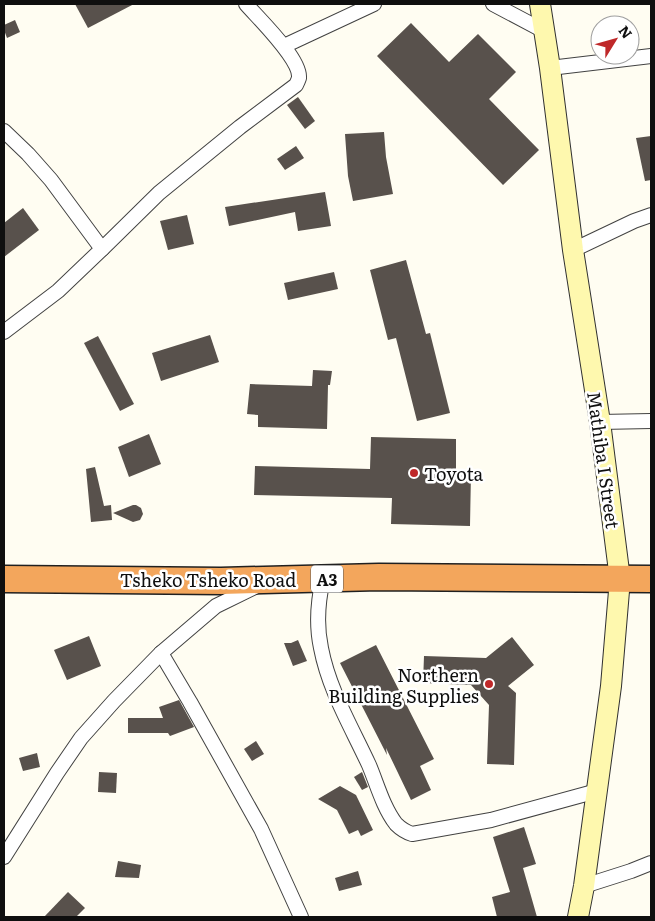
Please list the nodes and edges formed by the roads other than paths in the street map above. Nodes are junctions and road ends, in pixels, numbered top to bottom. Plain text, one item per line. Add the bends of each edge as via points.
1 (246, 4) edge
2 (374, 4) edge
3 (493, 4) edge
4 (540, 4) edge
5 (544, 30) junction
6 (284, 46) junction
7 (651, 56) edge
8 (550, 68) junction
9 (4, 131) edge
10 (651, 215) edge
11 (102, 249) junction
12 (573, 250) junction
13 (4, 332) edge
14 (651, 421) edge
15 (600, 422) junction
16 (273, 578) junction
17 (4, 579) edge
18 (323, 579) junction
19 (620, 579) junction
20 (651, 579) edge
21 (161, 653) junction
22 (597, 791) junction
23 (4, 857) edge
24 (651, 863) edge
25 (584, 886) junction
26 (301, 917) edge
27 (578, 917) edge

1 - 6 street
2 - 6 street
3 - 5 street
4 - 5 street, Mathiba I Street
5 - 8 street, Mathiba I Street
6 - 11 street via 298,70 296,85 159,193
7 - 8 street
8 - 12 street, Mathiba I Street
9 - 11 street via 51,180
10 - 12 street
11 - 13 street via 58,292
12 - 15 street, Mathiba I Street
14 - 15 street
15 - 19 street, Mathiba I Street
16 - 17 highway, Tsheko Tsheko Road / A3 via 221,581
16 - 18 highway, Tsheko Tsheko Road / A3
16 - 21 street via 216,606
18 - 19 highway, Tsheko Tsheko Road / A3
18 - 22 street via 318,602 320,646 331,687 384,803 404,831 412,834 491,820
19 - 20 highway, Tsheko Tsheko Road / A3
19 - 22 street, Mathiba I Street
21 - 23 street via 81,738
21 - 26 street via 261,829
22 - 25 street, Mathiba I Street
24 - 25 street
25 - 27 street, Mathiba I Street

